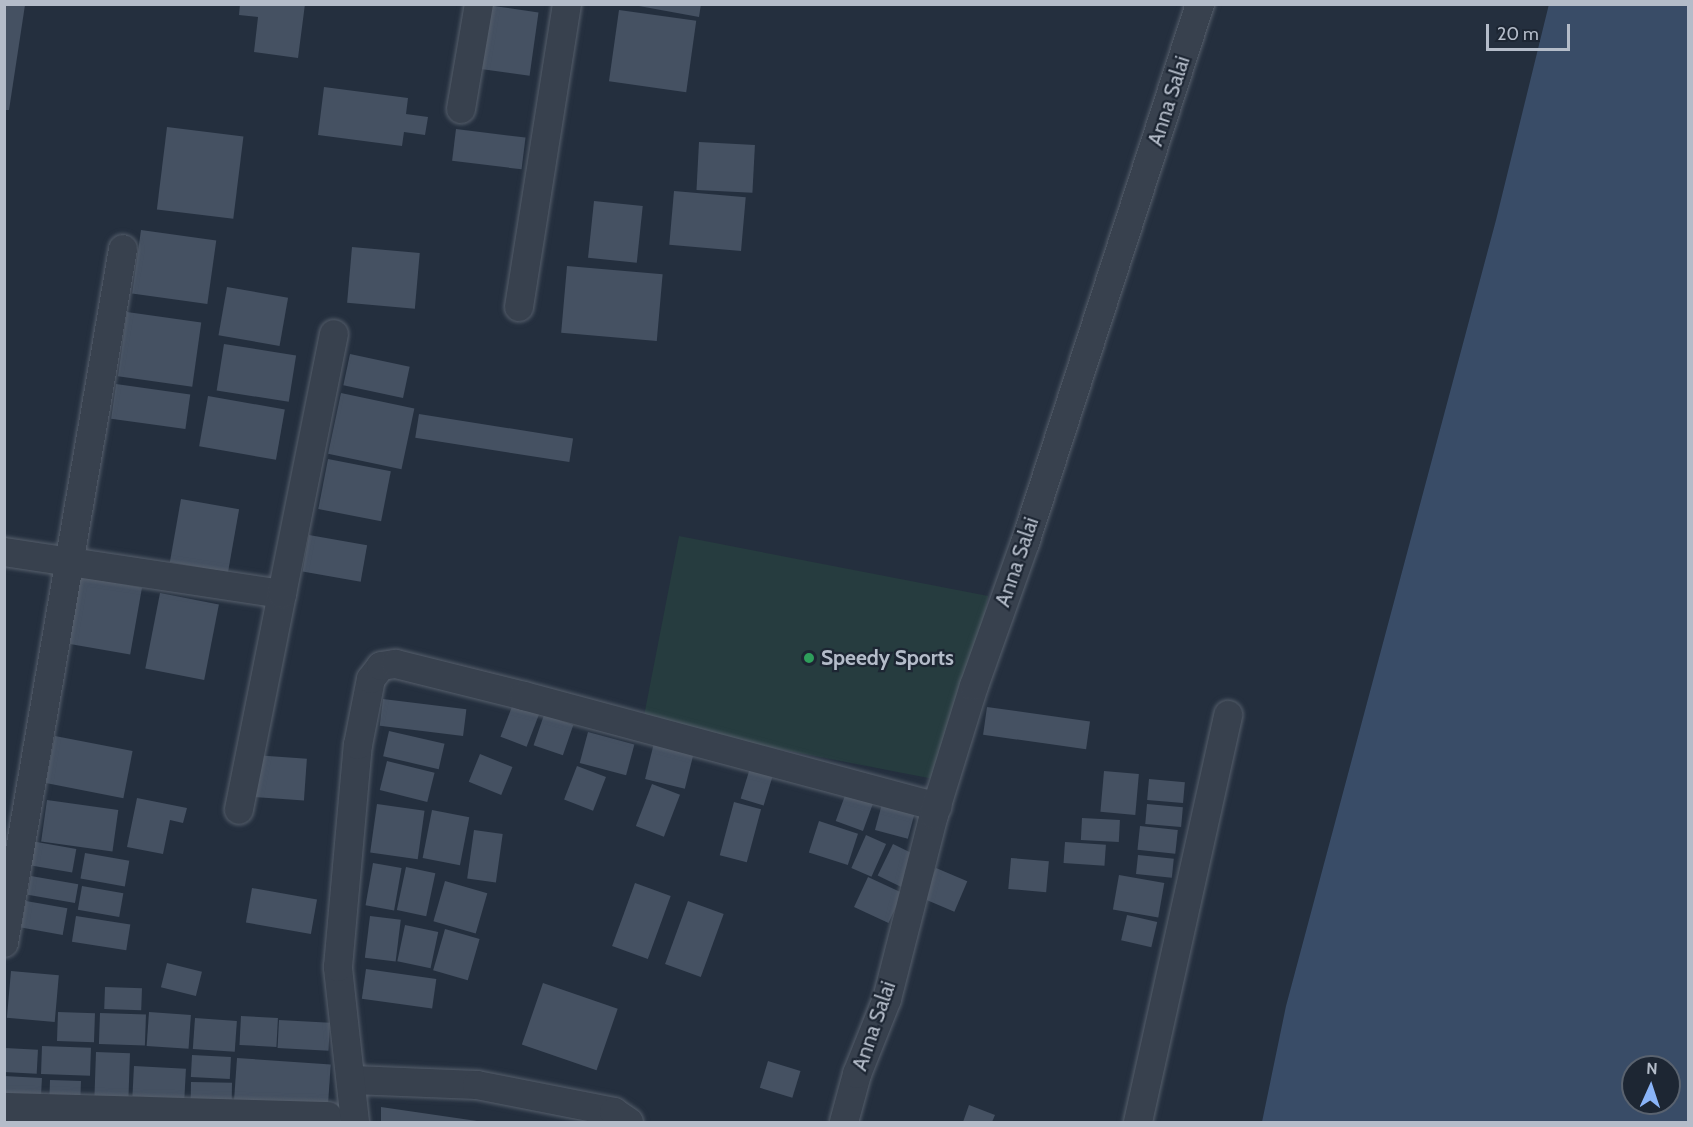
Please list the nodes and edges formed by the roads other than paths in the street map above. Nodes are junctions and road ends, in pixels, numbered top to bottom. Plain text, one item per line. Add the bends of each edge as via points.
1 (479, 4) edge
2 (567, 4) edge
3 (1200, 4) edge
4 (461, 109) dead end
5 (123, 249) dead end
6 (519, 307) dead end
7 (334, 334) dead end
8 (4, 552) edge
9 (71, 562) junction
10 (282, 594) junction
11 (1228, 715) dead end
12 (17, 793) edge
13 (937, 807) junction
14 (240, 810) dead end
15 (4, 943) edge
16 (353, 1080) junction
17 (4, 1107) edge
18 (342, 1119) edge
19 (629, 1122) edge
20 (844, 1122) edge
21 (1138, 1122) edge

1 - 4 street
2 - 6 street
3 - 13 street, Anna Salai
5 - 9 street
7 - 10 street
8 - 9 street
9 - 10 street
9 - 12 street
10 - 14 street
11 - 21 street
12 - 15 street
13 - 16 street via 525,696 396,664 381,666 371,679 358,745 338,967
13 - 20 street, Anna Salai via 887,999 857,1074
16 - 18 street
16 - 19 street via 477,1085 614,1112
17 - 18 street

